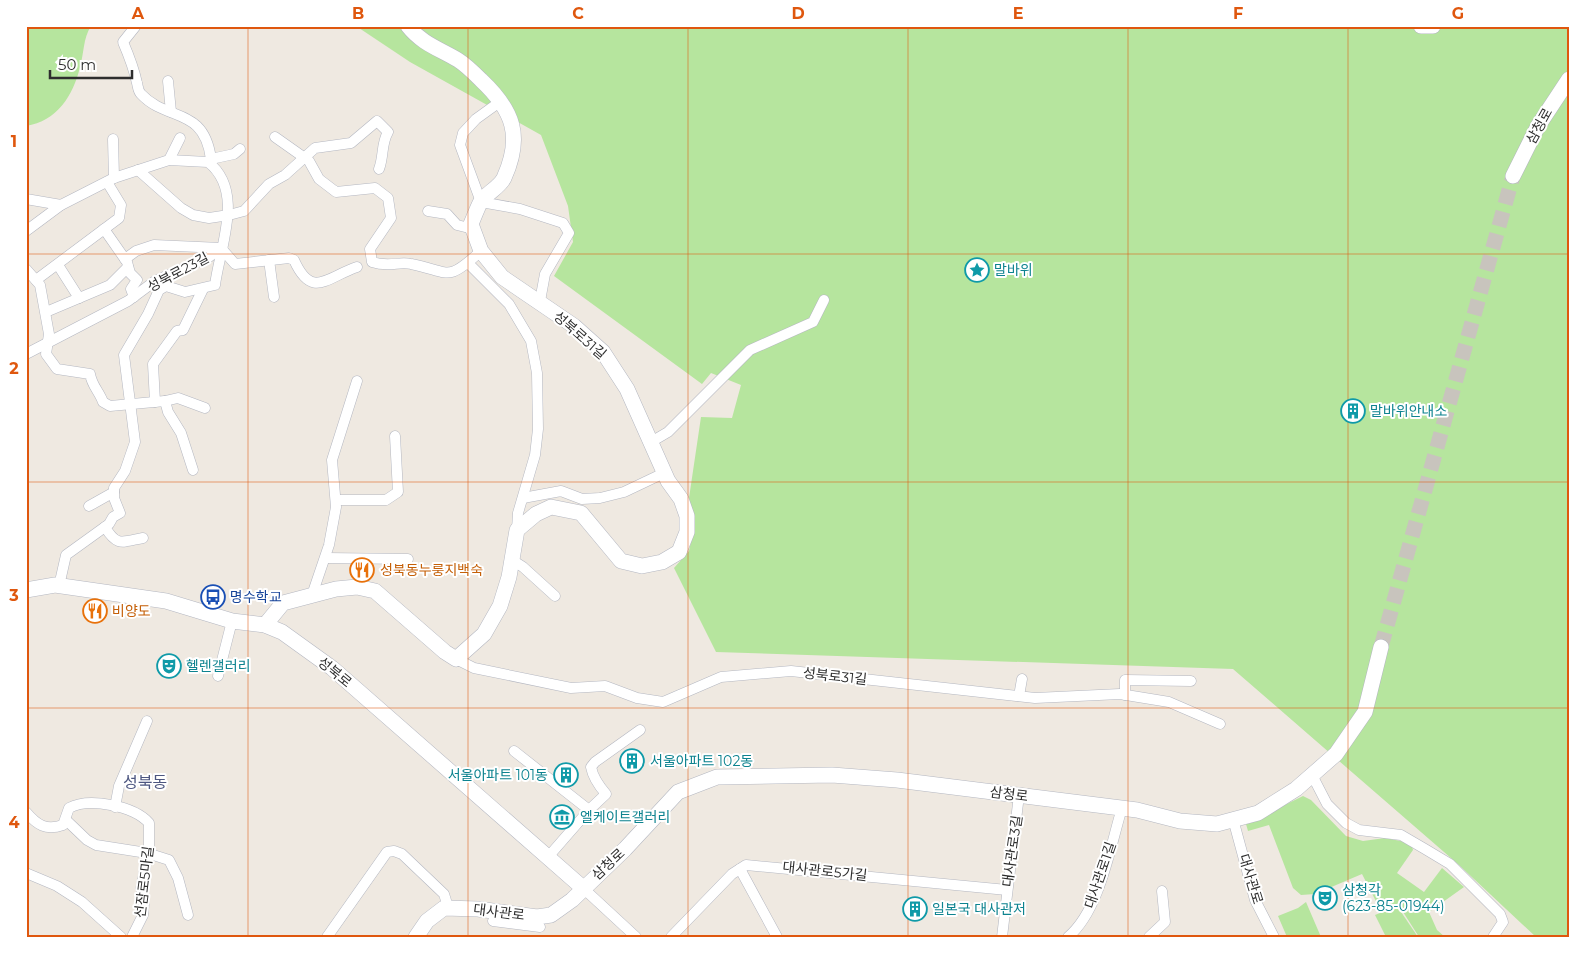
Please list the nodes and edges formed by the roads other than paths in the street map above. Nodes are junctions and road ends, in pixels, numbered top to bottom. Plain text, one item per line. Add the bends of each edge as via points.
1 (408, 26) edge
2 (1421, 26) edge
3 (1432, 26) edge
4 (135, 27) edge
5 (1569, 79) edge
6 (168, 81) dead end
7 (501, 101) junction
8 (172, 112) junction
9 (275, 137) dead end
10 (180, 138) dead end
11 (113, 139) dead end
12 (240, 149) dead end
13 (304, 158) junction
14 (169, 160) junction
15 (209, 160) junction
16 (379, 169) dead end
17 (138, 170) junction
18 (1513, 176) tunnel mouth
19 (111, 180) junction
20 (26, 199) edge
21 (481, 202) junction
22 (61, 205) junction
23 (428, 211) dead end
24 (229, 215) junction
25 (104, 229) junction
26 (473, 229) junction
27 (26, 231) edge
28 (221, 248) junction
29 (480, 251) junction
30 (269, 260) junction
31 (126, 263) junction
32 (468, 263) junction
33 (58, 265) junction
34 (357, 267) dead end
35 (26, 269) edge
36 (36, 280) junction
37 (203, 289) junction
38 (134, 297) junction
39 (274, 297) dead end
40 (79, 298) junction
41 (824, 300) dead end
42 (540, 301) junction
43 (46, 312) junction
44 (47, 344) junction
45 (26, 354) edge
46 (357, 381) dead end
47 (160, 402) junction
48 (131, 403) junction
49 (205, 408) dead end
50 (395, 436) dead end
51 (651, 442) junction
52 (193, 470) dead end
53 (664, 473) junction
54 (114, 492) junction
55 (523, 498) junction
56 (336, 500) junction
57 (89, 506) dead end
58 (105, 527) junction
59 (517, 530) junction
60 (143, 538) dead end
61 (326, 558) junction
62 (408, 559) dead end
63 (512, 560) junction
64 (59, 586) junction
65 (26, 590) edge
66 (312, 595) junction
67 (555, 596) dead end
68 (232, 621) junction
69 (265, 625) junction
70 (1381, 647) tunnel mouth
71 (456, 659) junction
72 (218, 676) dead end
73 (1022, 679) dead end
74 (1191, 681) dead end
75 (1125, 695) junction
76 (1019, 696) junction
77 (147, 721) dead end
78 (1220, 724) dead end
79 (640, 730) dead end
80 (514, 751) dead end
81 (1312, 775) junction
82 (1019, 795) junction
83 (115, 807) junction
84 (1122, 808) junction
85 (590, 810) junction
86 (26, 812) edge
87 (66, 820) junction
88 (1233, 820) junction
89 (147, 853) junction
90 (548, 857) junction
91 (740, 869) junction
92 (26, 873) edge
93 (583, 888) junction
94 (1007, 890) junction
95 (1162, 891) dead end
96 (448, 907) junction
97 (188, 915) dead end
98 (493, 921) dead end
99 (539, 922) junction
100 (121, 937) edge
101 (132, 937) edge
102 (327, 937) edge
103 (416, 937) edge
104 (547, 937) edge
105 (636, 937) edge
106 (671, 937) edge
107 (777, 937) edge
108 (1002, 937) edge
109 (1068, 937) edge
110 (1150, 937) edge
111 (1274, 937) edge
112 (1493, 937) edge

1 - 7 street via 428,45 459,60
2 - 3 street
4 - 8 street, 성북로23길 via 123,42 135,70 139,92 152,103
5 - 18 street, 삼청로 via 1538,126
6 - 8 street
7 - 21 street via 511,116 514,132 511,155 503,180
7 - 21 street via 476,119 463,133 460,145
8 - 15 street, 성북로23길 via 188,118 196,126 209,145
9 - 13 street
10 - 14 street
11 - 19 street
12 - 15 street via 234,154
13 - 16 street via 315,148 351,143 377,120 388,132 382,142 383,159
13 - 24 street via 269,184 244,211
13 - 32 street via 319,179 336,192 375,188 388,198 392,218 370,249 372,262 383,266 409,263 439,273 461,269
14 - 15 street
14 - 17 street
15 - 24 street, 성북로23길 via 225,185 230,203
17 - 19 street
17 - 24 street via 181,208 194,215 209,218
19 - 22 street
19 - 25 street via 121,205 119,218
20 - 22 street
21 - 26 street
21 - 42 street via 520,209 563,223 569,233 545,274
22 - 27 street
23 - 26 street via 447,214 457,225
24 - 28 street, 성북로23길
25 - 31 street, 성북로23길
25 - 33 street
26 - 29 street, 성북로31길
28 - 30 street via 235,264
28 - 31 street, 성북로23길 via 154,245 136,251
28 - 37 street via 215,285
28 - 38 street, 성북로23길 via 209,257 155,281
29 - 32 street
29 - 42 street, 성북로31길 via 502,277
30 - 34 street via 294,260 301,276 310,282 324,283
30 - 39 street
31 - 38 street, 성북로23길 via 137,280 132,289
31 - 40 street, 성북로23길 via 110,285
32 - 55 street via 509,304 531,341 538,429 535,455
33 - 36 street
33 - 40 street
35 - 36 street
36 - 43 street
37 - 47 street via 183,330 177,331 153,364
37 - 48 street via 185,292 166,286 159,290 124,355
38 - 44 street, 성북로23길
40 - 43 street, 성북로23길
41 - 51 street via 813,322 750,350 668,432
42 - 51 street, 성북로31길 via 604,352 627,389
43 - 44 street
44 - 45 street, 성북로23길
44 - 48 street via 46,354 57,368 90,374 103,402 110,406
46 - 56 street via 332,460
47 - 48 street
47 - 49 street via 178,398
47 - 52 street via 181,433
48 - 54 street via 135,442
50 - 56 street via 398,492 386,500
51 - 53 street, 성북로31길
53 - 55 street via 624,492 600,498 582,499 561,491
53 - 59 street, 성북로31길 via 681,499 688,532 679,552 662,562 642,566 621,561 581,513 551,507 536,514
54 - 57 street
54 - 58 street via 120,513
55 - 59 street
56 - 61 street
58 - 60 street via 112,540 120,543
58 - 64 street via 66,555
59 - 63 street
61 - 62 street
61 - 66 street
63 - 67 street
63 - 71 street via 500,606 484,634
64 - 65 street, 성북로
64 - 68 street, 성북로 via 166,601
66 - 69 street, 성북로31길 via 283,602
66 - 71 street, 성북로31길 via 357,587 375,591
68 - 69 street, 성북로
68 - 72 street
69 - 90 street, 성북로 via 290,637 332,668
70 - 81 street, 삼청로 via 1365,712 1336,754
71 - 76 street, 성북로31길 via 474,668 571,688 605,686 637,698 663,702 721,677 791,671
73 - 76 street
74 - 75 street via 1125,680
75 - 76 street, 성북로31길
75 - 78 street, 성북로31길 via 1169,702
77 - 83 street via 119,786
79 - 85 street via 591,767 597,784 606,794
80 - 85 street
81 - 88 street, 삼청로 via 1258,813
81 - 112 street via 1327,804 1346,822 1360,830 1401,835 1450,864 1500,914 1503,922
82 - 84 street, 삼청로
82 - 93 street, 삼청로 via 832,775 717,777 678,792
82 - 94 street, 대사관로3길
83 - 87 street, 선잠로5마길 via 79,803 69,808
83 - 89 street, 선잠로5마길 via 143,816 149,823
84 - 88 street, 삼청로 via 1180,821 1217,824
84 - 109 street, 대사관로1길 via 1098,891 1088,912
85 - 90 street
86 - 87 street, 선잠로5마길 via 40,827 53,829
87 - 89 street via 96,845
88 - 111 street, 대사관로 via 1255,900
89 - 97 street via 168,860 178,878
89 - 101 street, 선잠로5마길 via 141,888 143,915
90 - 93 street, 성북로
91 - 94 street, 대사관로5가길 via 755,864
91 - 106 street
91 - 107 street
92 - 100 street via 58,886 82,902
93 - 99 street, 대사관로 via 572,900
93 - 105 street
94 - 108 street, 대사관로3길
95 - 110 street via 1165,922
96 - 99 street, 대사관로
96 - 102 street via 444,894 402,854 387,852
96 - 103 street via 427,922
98 - 99 street
99 - 104 street

